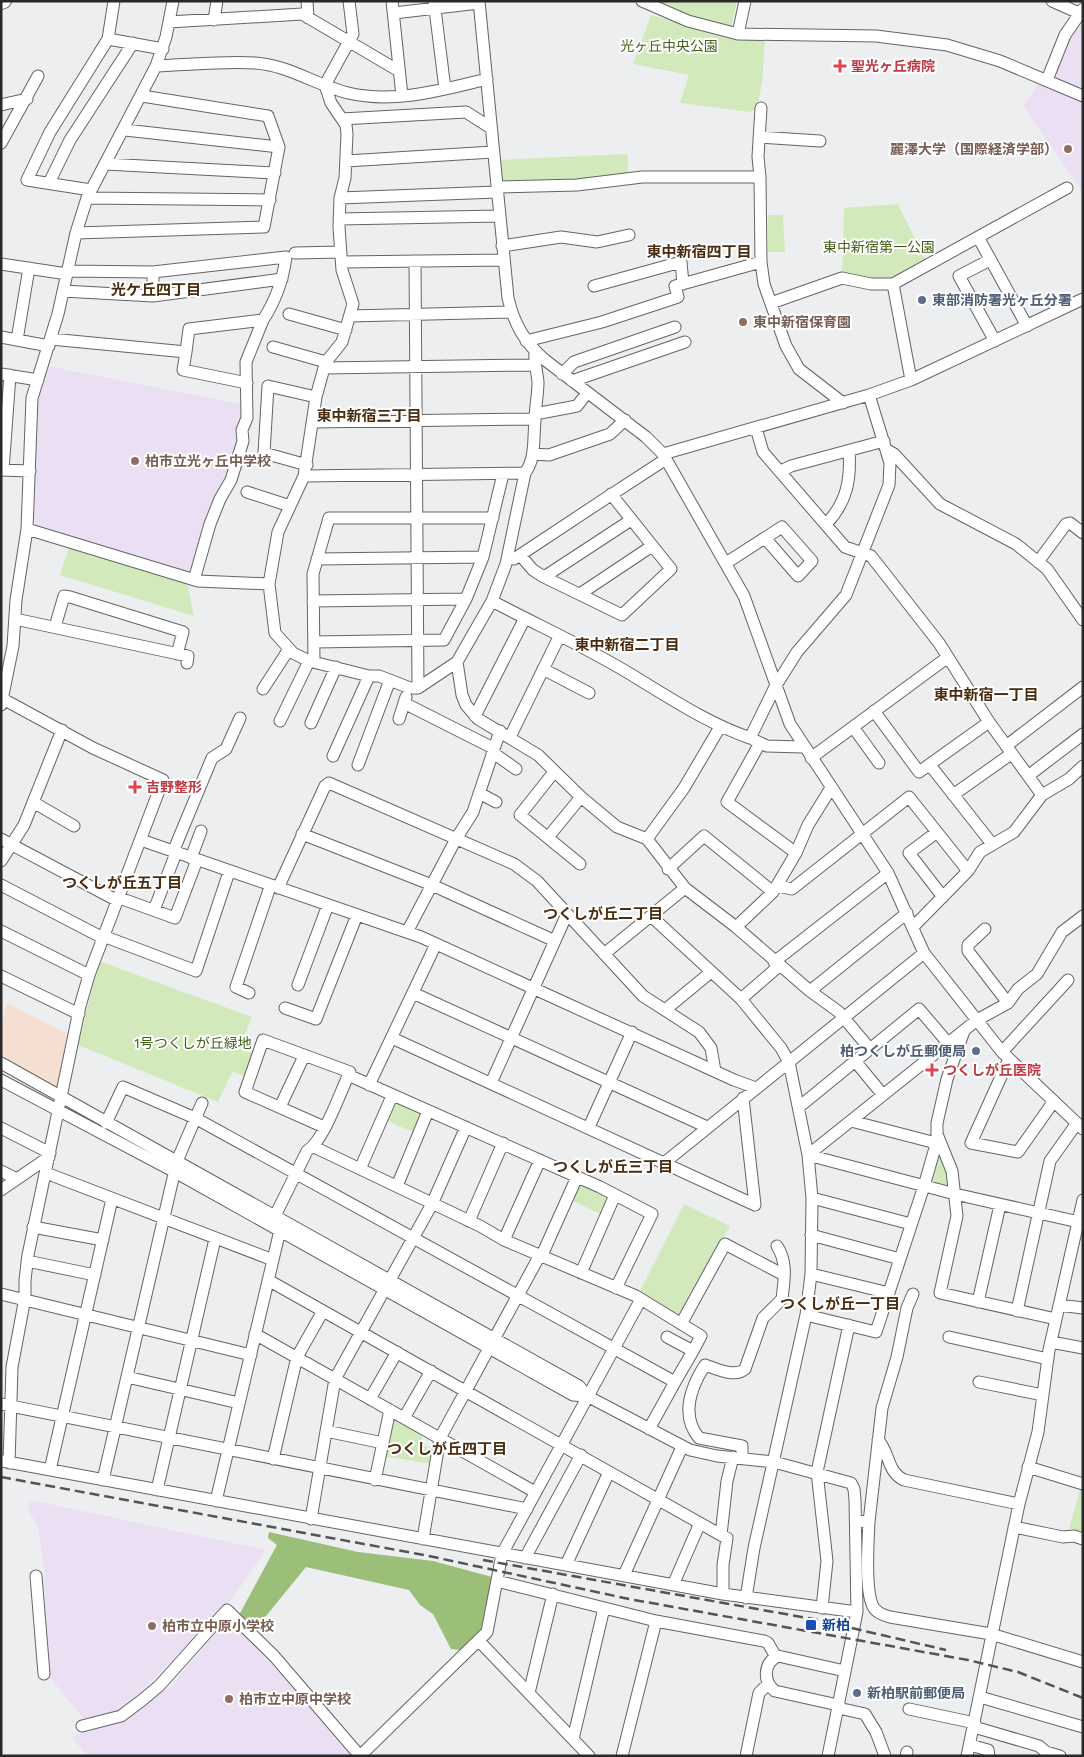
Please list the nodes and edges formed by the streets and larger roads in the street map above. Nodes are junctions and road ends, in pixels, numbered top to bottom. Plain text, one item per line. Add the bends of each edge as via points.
1 (114, 1) edge
2 (173, 1) edge
3 (217, 1) edge
4 (307, 1) edge
5 (349, 1) edge
6 (642, 1) edge
7 (745, 1) edge
8 (1052, 1) edge
9 (479, 2) edge
10 (434, 5) edge
11 (393, 7) edge
12 (1081, 11) edge
13 (308, 18) junction
14 (214, 20) junction
15 (169, 22) junction
16 (738, 34) junction
17 (108, 39) junction
18 (348, 42) junction
19 (133, 43) junction
20 (163, 49) junction
21 (156, 66) junction
22 (399, 71) junction
23 (38, 76) dead end
24 (486, 79) junction
25 (1048, 80) junction
26 (325, 85) junction
27 (445, 89) junction
28 (142, 96) junction
29 (402, 96) junction
30 (1083, 96) edge
31 (27, 99) junction
32 (1, 105) edge
33 (761, 108) dead end
34 (342, 119) junction
35 (491, 128) junction
36 (124, 130) junction
37 (759, 137) junction
38 (820, 141) dead end
39 (1, 143) edge
40 (279, 147) junction
41 (493, 152) junction
42 (346, 161) junction
43 (105, 164) junction
44 (275, 173) junction
45 (760, 176) junction
46 (49, 183) junction
47 (1067, 188) dead end
48 (497, 189) junction
49 (89, 194) junction
50 (340, 198) junction
51 (270, 200) junction
52 (500, 216) junction
53 (339, 219) junction
54 (76, 233) junction
55 (628, 236) dead end
56 (978, 237) junction
57 (502, 246) junction
58 (296, 252) dead end
59 (341, 257) junction
60 (504, 260) junction
61 (990, 260) junction
62 (415, 261) junction
63 (761, 262) junction
64 (1, 264) edge
65 (28, 268) junction
66 (153, 272) junction
67 (67, 273) junction
68 (282, 279) junction
69 (683, 284) junction
70 (893, 284) junction
71 (594, 286) dead end
72 (63, 291) junction
73 (153, 296) junction
74 (1083, 299) edge
75 (771, 303) junction
76 (511, 312) junction
77 (289, 314) dead end
78 (415, 314) junction
79 (350, 316) junction
80 (263, 320) junction
81 (1026, 326) junction
82 (675, 327) dead end
83 (346, 330) junction
84 (1, 337) edge
85 (17, 340) junction
86 (526, 341) junction
87 (995, 341) junction
88 (50, 342) junction
89 (685, 342) dead end
90 (273, 347) dead end
91 (535, 351) junction
92 (186, 352) junction
93 (325, 365) junction
94 (534, 365) junction
95 (415, 368) junction
96 (6, 375) edge
97 (567, 378) junction
98 (38, 380) junction
99 (911, 380) junction
100 (247, 383) junction
101 (587, 393) junction
102 (869, 395) junction
103 (316, 397) junction
104 (843, 403) junction
105 (535, 416) junction
106 (625, 420) junction
107 (417, 421) junction
108 (313, 422) junction
109 (756, 428) junction
110 (885, 446) junction
111 (849, 451) junction
112 (533, 454) junction
113 (665, 457) junction
114 (2, 470) edge
115 (305, 470) junction
116 (30, 471) junction
117 (781, 472) junction
118 (525, 473) junction
119 (503, 474) junction
120 (416, 476) junction
121 (247, 492) dead end
122 (612, 494) junction
123 (290, 506) junction
124 (417, 517) junction
125 (493, 518) junction
126 (631, 520) junction
127 (827, 523) junction
128 (27, 529) junction
129 (1083, 533) edge
130 (765, 538) dead end
131 (652, 546) junction
132 (861, 553) junction
133 (520, 555) junction
134 (483, 557) junction
135 (418, 558) junction
136 (317, 559) junction
137 (1038, 562) junction
138 (726, 563) junction
139 (506, 564) junction
140 (544, 577) junction
141 (194, 580) junction
142 (269, 584) junction
143 (580, 594) junction
144 (418, 599) junction
145 (466, 599) junction
146 (313, 601) junction
147 (492, 601) junction
148 (525, 618) junction
149 (15, 619) junction
150 (1083, 620) edge
151 (55, 627) junction
152 (560, 637) junction
153 (314, 642) junction
154 (418, 642) junction
155 (289, 649) junction
156 (177, 654) junction
157 (948, 657) junction
158 (312, 661) junction
159 (187, 662) dead end
160 (457, 662) junction
161 (336, 667) junction
162 (543, 669) junction
163 (5, 671) edge
164 (369, 676) junction
165 (390, 680) junction
166 (775, 687) junction
167 (1083, 687) edge
168 (414, 688) junction
169 (263, 689) dead end
170 (589, 693) dead end
171 (2, 702) edge
172 (404, 703) junction
173 (874, 711) junction
174 (475, 716) junction
175 (240, 718) dead end
176 (399, 719) dead end
177 (280, 721) dead end
178 (989, 722) junction
179 (311, 723) dead end
180 (720, 727) junction
181 (853, 727) junction
182 (62, 730) junction
183 (505, 734) junction
184 (1083, 734) edge
185 (755, 741) junction
186 (803, 747) junction
187 (492, 750) junction
188 (1009, 750) junction
189 (333, 756) dead end
190 (811, 758) junction
191 (879, 762) dead end
192 (358, 764) dead end
193 (930, 764) junction
194 (1083, 766) edge
195 (516, 769) dead end
196 (554, 772) junction
197 (1028, 776) junction
198 (831, 788) junction
199 (479, 794) junction
200 (953, 795) junction
201 (1042, 795) junction
202 (581, 797) junction
203 (33, 802) junction
204 (496, 802) dead end
205 (74, 826) dead end
206 (201, 831) dead end
207 (937, 832) junction
208 (862, 833) junction
209 (302, 834) junction
210 (549, 836) junction
211 (456, 839) junction
212 (647, 839) junction
213 (141, 840) junction
214 (6, 842) edge
215 (992, 844) junction
216 (174, 852) junction
217 (796, 853) junction
218 (194, 859) junction
219 (1, 861) edge
220 (580, 864) dead end
221 (668, 869) junction
222 (968, 871) junction
223 (229, 872) junction
224 (888, 873) junction
225 (1, 885) edge
226 (432, 885) junction
227 (274, 887) junction
228 (685, 888) junction
229 (775, 889) junction
230 (943, 897) junction
231 (116, 899) junction
232 (328, 905) junction
233 (154, 910) junction
234 (907, 913) junction
235 (567, 914) junction
236 (357, 915) junction
237 (651, 916) junction
238 (1082, 918) edge
239 (736, 927) junction
240 (913, 927) junction
241 (985, 929) dead end
242 (1, 931) edge
243 (407, 932) junction
244 (103, 937) junction
245 (555, 941) junction
246 (436, 944) junction
247 (924, 953) junction
248 (604, 954) junction
249 (777, 964) junction
250 (710, 972) junction
251 (89, 975) junction
252 (1, 976) edge
253 (1068, 980) dead end
254 (298, 985) dead end
255 (534, 989) junction
256 (810, 991) junction
257 (249, 993) dead end
258 (413, 993) junction
259 (741, 999) junction
260 (1008, 1003) junction
261 (286, 1008) dead end
262 (665, 1010) junction
263 (79, 1014) junction
264 (844, 1018) junction
265 (976, 1020) junction
266 (964, 1031) junction
267 (632, 1032) junction
268 (512, 1037) junction
269 (392, 1038) junction
270 (948, 1043) junction
271 (870, 1049) junction
272 (304, 1056) junction
273 (1006, 1056) junction
274 (855, 1061) junction
275 (789, 1062) junction
276 (1, 1064) edge
277 (715, 1071) junction
278 (348, 1076) junction
279 (1, 1080) edge
280 (610, 1082) junction
281 (491, 1083) junction
282 (369, 1085) junction
283 (756, 1088) junction
284 (883, 1095) junction
285 (392, 1096) junction
286 (743, 1098) junction
287 (1054, 1101) junction
288 (202, 1103) dead end
289 (61, 1104) junction
290 (799, 1107) junction
291 (280, 1108) junction
292 (428, 1111) junction
293 (195, 1118) junction
294 (851, 1121) junction
295 (106, 1123) junction
296 (1080, 1126) edge
297 (324, 1127) junction
298 (466, 1127) junction
299 (589, 1127) junction
300 (707, 1127) junction
301 (1, 1128) edge
302 (936, 1138) junction
303 (503, 1143) junction
304 (314, 1147) junction
305 (50, 1155) junction
306 (808, 1155) junction
307 (540, 1160) junction
308 (664, 1163) junction
309 (176, 1167) junction
310 (360, 1169) junction
311 (1, 1171) edge
312 (297, 1172) junction
313 (46, 1173) junction
314 (577, 1177) junction
315 (17, 1179) junction
316 (396, 1186) junction
317 (924, 1186) junction
318 (1, 1190) edge
319 (955, 1194) junction
320 (615, 1195) junction
321 (812, 1198) junction
322 (112, 1199) junction
323 (1083, 1200) edge
324 (432, 1204) junction
325 (1000, 1205) junction
326 (1039, 1213) junction
327 (165, 1219) junction
328 (469, 1221) junction
329 (1080, 1223) edge
330 (277, 1224) junction
331 (911, 1224) junction
332 (34, 1227) junction
333 (811, 1236) junction
334 (414, 1237) junction
335 (215, 1239) junction
336 (103, 1240) junction
337 (504, 1240) junction
338 (777, 1246) dead end
339 (541, 1255) junction
340 (900, 1259) junction
341 (273, 1260) junction
342 (27, 1261) junction
343 (581, 1273) junction
344 (811, 1274) junction
345 (95, 1275) junction
346 (784, 1275) junction
347 (268, 1280) junction
348 (386, 1286) junction
349 (616, 1288) junction
350 (889, 1293) junction
351 (1, 1294) edge
352 (913, 1294) dead end
353 (518, 1296) junction
354 (25, 1298) junction
355 (641, 1299) junction
356 (978, 1302) junction
357 (1059, 1305) junction
358 (1083, 1308) edge
359 (323, 1311) junction
360 (1017, 1311) junction
361 (86, 1314) junction
362 (806, 1315) junction
363 (1056, 1320) junction
364 (681, 1324) junction
365 (849, 1325) junction
366 (139, 1327) junction
367 (360, 1332) junction
368 (256, 1334) junction
369 (667, 1337) dead end
370 (948, 1337) dead end
371 (192, 1340) junction
372 (1051, 1342) junction
373 (492, 1344) junction
374 (1083, 1348) edge
375 (613, 1349) junction
376 (693, 1351) junction
377 (397, 1352) junction
378 (250, 1355) junction
379 (297, 1357) junction
380 (1048, 1359) junction
381 (7, 1365) edge
382 (431, 1371) junction
383 (127, 1377) junction
384 (335, 1379) junction
385 (674, 1382) junction
386 (979, 1382) dead end
387 (181, 1390) junction
388 (466, 1391) junction
389 (1043, 1395) junction
390 (587, 1396) junction
391 (370, 1399) junction
392 (239, 1403) junction
393 (6, 1406) edge
394 (390, 1410) junction
395 (62, 1417) junction
396 (404, 1418) junction
397 (116, 1427) junction
398 (649, 1429) junction
399 (326, 1432) junction
400 (170, 1438) junction
401 (440, 1438) junction
402 (878, 1440) junction
403 (383, 1443) junction
404 (561, 1444) junction
405 (682, 1447) junction
406 (229, 1449) junction
407 (581, 1456) junction
408 (737, 1458) junction
409 (273, 1459) junction
410 (5, 1462) edge
411 (774, 1462) junction
412 (1028, 1467) junction
413 (320, 1468) junction
414 (50, 1470) junction
415 (609, 1472) junction
416 (817, 1472) junction
417 (103, 1480) junction
418 (375, 1480) junction
419 (1083, 1484) edge
420 (874, 1486) junction
421 (854, 1489) junction
422 (157, 1490) junction
423 (431, 1491) junction
424 (535, 1492) junction
425 (658, 1500) junction
426 (216, 1501) junction
427 (1019, 1504) junction
428 (526, 1509) junction
429 (311, 1519) junction
430 (856, 1521) junction
431 (869, 1522) junction
432 (700, 1523) junction
433 (1014, 1527) junction
434 (721, 1535) junction
435 (1083, 1538) edge
436 (423, 1539) junction
437 (502, 1554) junction
438 (525, 1558) junction
439 (566, 1565) junction
440 (624, 1575) junction
441 (36, 1576) dead end
442 (497, 1581) junction
443 (673, 1585) junction
444 (553, 1594) junction
445 (723, 1594) junction
446 (746, 1598) junction
447 (604, 1608) junction
448 (822, 1608) junction
449 (857, 1612) junction
450 (656, 1621) junction
451 (991, 1634) junction
452 (479, 1641) junction
453 (776, 1657) junction
454 (1083, 1662) edge
455 (845, 1670) junction
456 (44, 1674) dead end
457 (768, 1684) junction
458 (529, 1693) junction
459 (980, 1696) junction
460 (838, 1704) junction
461 (909, 1708) dead end
462 (974, 1725) junction
463 (82, 1726) dead end
464 (1083, 1726) edge
465 (573, 1739) junction
466 (968, 1750) edge
467 (589, 1756) edge
468 (622, 1756) edge
469 (746, 1756) edge
470 (828, 1756) edge
471 (885, 1756) edge
472 (989, 1756) edge
473 (1060, 1756) edge

1 - 17 street
2 - 15 street
3 - 14 street
4 - 13 street
5 - 18 street via 353,34
6 - 16 street via 688,21
7 - 16 street
8 - 12 street
9 - 10 street
9 - 24 street
10 - 11 street
10 - 27 street
11 - 22 street
12 - 25 street via 1066,35
13 - 14 street via 302,14
13 - 18 street
14 - 15 street
15 - 20 street
16 - 25 street via 876,36 928,41 1000,61
17 - 19 street
17 - 46 street via 50,132 27,180
18 - 22 street
18 - 26 street
19 - 20 street
19 - 46 street via 70,140
20 - 21 street
21 - 26 street via 255,63 278,66
21 - 28 street
22 - 29 street
23 - 31 street
24 - 27 street
24 - 35 street
25 - 30 street
26 - 29 street via 349,93
26 - 34 street via 330,102
27 - 29 street via 412,97
28 - 36 street
28 - 40 street via 268,116
31 - 32 street
31 - 39 street
33 - 37 street
34 - 35 street via 466,112
34 - 42 street via 347,134
35 - 41 street
36 - 40 street
36 - 43 street
37 - 38 street
37 - 45 street
40 - 44 street
41 - 42 street
41 - 48 street
42 - 50 street
43 - 44 street
43 - 49 street
44 - 51 street
45 - 48 street via 642,177 577,185
45 - 63 street
46 - 49 street
47 - 56 street
48 - 50 street
48 - 52 street
49 - 51 street
49 - 54 street
50 - 53 street
51 - 54 street via 264,227
52 - 53 street
52 - 57 street
53 - 59 street
54 - 67 street
55 - 57 street via 596,242 561,238
56 - 61 street
56 - 70 street
57 - 60 street
58 - 59 street
59 - 62 street
59 - 79 street via 353,304
60 - 62 street
60 - 76 street
61 - 81 street
61 - 87 street via 959,276
62 - 78 street
63 - 69 street
63 - 75 street
64 - 65 street
65 - 67 street
65 - 85 street
66 - 67 street
66 - 68 street via 286,257
66 - 73 street
67 - 72 street
68 - 73 street
68 - 80 street via 276,299
69 - 71 street via 680,262
69 - 86 street via 675,286 678,297 602,322
70 - 75 street via 871,284 842,278
70 - 99 street
72 - 73 street
72 - 88 street
74 - 81 street
75 - 104 street via 786,346 799,369
76 - 78 street
76 - 86 street
77 - 83 street
78 - 79 street
78 - 95 street
79 - 83 street
80 - 92 street via 189,329
80 - 100 street via 246,362
81 - 87 street
82 - 97 street via 574,362
83 - 93 street via 342,342
84 - 85 street
85 - 88 street
86 - 91 street
87 - 99 street
88 - 92 street
88 - 98 street
89 - 97 street
90 - 93 street
91 - 94 street
91 - 97 street
92 - 100 street via 183,370
93 - 95 street
93 - 103 street
94 - 95 street
94 - 105 street via 538,387
95 - 107 street
96 - 98 street
96 - 114 street
97 - 101 street
98 - 116 street via 30,410
99 - 102 street
100 - 141 street via 243,441 231,480 210,524
101 - 105 street via 576,406
101 - 106 street
102 - 104 street
102 - 110 street
103 - 108 street
103 - 115 street via 268,386 264,453
104 - 109 street
105 - 107 street
105 - 112 street
106 - 112 street via 610,434 549,455
106 - 113 street
107 - 108 street
107 - 120 street
108 - 115 street
109 - 113 street
109 - 117 street via 763,452
110 - 111 street
110 - 132 street via 891,474 889,485
110 - 137 street via 940,504 1016,544
111 - 117 street via 791,466
111 - 127 street via 850,477 845,495
112 - 118 street
113 - 122 street
113 - 138 street
114 - 116 street
115 - 120 street
115 - 123 street
116 - 128 street
117 - 127 street
118 - 119 street
118 - 139 street
119 - 120 street
119 - 125 street
120 - 124 street
121 - 123 street
122 - 126 street
122 - 133 street
123 - 142 street via 278,532
124 - 125 street
124 - 135 street
124 - 136 street via 329,518
125 - 134 street
126 - 131 street
126 - 140 street
127 - 132 street via 845,547
128 - 141 street
128 - 149 street
129 - 137 street via 1070,523 1066,524
130 - 138 street
131 - 143 street
131 - 143 street via 671,569 622,616
132 - 157 street via 871,556
132 - 166 street via 846,595 797,652
133 - 139 street
133 - 140 street
134 - 135 street
134 - 145 street
135 - 136 street
135 - 144 street
136 - 146 street via 313,574
137 - 150 street via 1047,569
138 - 166 street via 744,596
139 - 147 street
140 - 143 street
141 - 142 street
142 - 155 street via 275,633
144 - 145 street
144 - 146 street
144 - 154 street
145 - 154 street via 444,640
146 - 153 street
147 - 148 street
147 - 160 street
148 - 152 street
148 - 174 street
149 - 151 street
149 - 163 street
151 - 156 street
151 - 156 street via 64,596 70,597 183,632
152 - 162 street
152 - 180 street
153 - 154 street
153 - 158 street
154 - 168 street
155 - 158 street
155 - 169 street
156 - 159 street via 188,656
157 - 173 street
157 - 178 street
158 - 161 street
158 - 177 street
160 - 168 street
160 - 174 street via 462,695
161 - 164 street
161 - 179 street
162 - 170 street
162 - 183 street
163 - 171 street
164 - 165 street
164 - 189 street
165 - 168 street
165 - 192 street
166 - 185 street
166 - 186 street
167 - 188 street
168 - 172 street
171 - 182 street
172 - 176 street
172 - 187 street
173 - 181 street
173 - 193 street via 919,772
174 - 183 street
175 - 216 street via 226,749 212,758
178 - 188 street
178 - 193 street
180 - 185 street
180 - 212 street via 684,788
181 - 190 street
181 - 191 street
182 - 203 street
182 - 213 street via 93,748 164,780
183 - 187 street
183 - 196 street via 538,756
184 - 197 street
185 - 186 street via 768,746
185 - 217 street via 727,802
186 - 190 street
187 - 195 street
187 - 199 street
188 - 197 street
188 - 200 street
190 - 198 street
193 - 200 street
194 - 201 street via 1069,779
196 - 202 street
196 - 210 street via 520,815
197 - 201 street
198 - 208 street
198 - 217 street via 808,824
199 - 204 street
199 - 211 street via 473,812
200 - 215 street
201 - 215 street via 1014,832
202 - 210 street
202 - 212 street via 617,827
203 - 205 street
203 - 214 street via 24,825
206 - 218 street
207 - 208 street via 909,797
207 - 222 street
207 - 230 street via 909,853
208 - 224 street
208 - 229 street via 792,889
209 - 211 street via 325,786 329,784
209 - 226 street
209 - 227 street
210 - 220 street
211 - 226 street
211 - 235 street via 514,864 537,881
212 - 221 street
213 - 216 street
213 - 231 street
214 - 219 street
214 - 231 street
215 - 222 street via 980,852
216 - 218 street
216 - 233 street
217 - 229 street
218 - 223 street
218 - 233 street via 175,918
221 - 228 street
221 - 229 street via 704,836
222 - 230 street
223 - 227 street
223 - 244 street via 196,971
224 - 234 street
224 - 249 street
225 - 244 street
226 - 243 street
226 - 245 street
227 - 232 street
227 - 257 street via 236,987
228 - 237 street
228 - 239 street
229 - 239 street
230 - 240 street
231 - 233 street
231 - 244 street
232 - 236 street
232 - 254 street
234 - 240 street
234 - 256 street
235 - 245 street
235 - 248 street
236 - 243 street
236 - 261 street via 316,1020
237 - 248 street
237 - 250 street
238 - 260 street via 1062,932 1037,974 1018,988
239 - 249 street
240 - 247 street
241 - 260 street via 968,945 968,950
242 - 251 street
243 - 246 street
244 - 251 street
245 - 255 street
246 - 255 street
246 - 258 street
247 - 264 street
247 - 265 street
248 - 262 street via 643,996
249 - 256 street
249 - 259 street
250 - 259 street
250 - 262 street
251 - 263 street
252 - 263 street
253 - 273 street
255 - 267 street
255 - 268 street
256 - 264 street
258 - 268 street
258 - 269 street
259 - 275 street
260 - 265 street
262 - 277 street via 699,1032 711,1048
263 - 289 street
264 - 271 street
264 - 275 street
265 - 266 street
265 - 273 street
266 - 270 street
266 - 302 street via 947,1079 936,1124
267 - 277 street
267 - 280 street
268 - 280 street
268 - 281 street
269 - 281 street
269 - 282 street
270 - 271 street via 919,1009
270 - 284 street
271 - 274 street
272 - 278 street via 350,1072
272 - 291 street
272 - 291 street via 263,1040 245,1092
273 - 287 street
273 - 287 street via 971,1143 1018,1152
274 - 284 street
274 - 290 street
275 - 283 street
275 - 290 street
276 - 289 street
277 - 283 street
278 - 282 street
278 - 297 street
279 - 289 street
280 - 299 street
280 - 300 street
281 - 299 street
282 - 285 street
283 - 286 street
284 - 294 street
285 - 292 street
285 - 310 street
286 - 300 street
286 - 308 street via 754,1205
287 - 296 street
288 - 293 street
289 - 295 street
289 - 305 street
289 - 309 street
290 - 306 street
291 - 297 street
292 - 298 street
292 - 316 street
293 - 295 street via 123,1087
293 - 309 street
293 - 312 street
294 - 302 street
294 - 306 street
295 - 309 street
296 - 326 street via 1050,1161
297 - 304 street
298 - 303 street
298 - 324 street
299 - 308 street
300 - 308 street
301 - 305 street
302 - 317 street
302 - 319 street via 952,1171
303 - 307 street
303 - 328 street
304 - 310 street
304 - 312 street via 307,1151
305 - 313 street
305 - 315 street
306 - 317 street
306 - 321 street
307 - 314 street
307 - 337 street
309 - 327 street
309 - 330 street
310 - 316 street
311 - 315 street
312 - 330 street
312 - 334 street
313 - 322 street
313 - 332 street
314 - 320 street
314 - 339 street
315 - 318 street
316 - 324 street
317 - 319 street
317 - 331 street
319 - 325 street
319 - 356 street via 958,1216 940,1294
320 - 343 street
320 - 349 street via 652,1214
321 - 331 street
321 - 333 street
322 - 327 street
322 - 336 street
323 - 329 street
324 - 328 street
324 - 334 street
325 - 326 street
325 - 356 street
326 - 329 street
326 - 360 street
327 - 335 street
327 - 366 street
328 - 337 street
329 - 357 street
330 - 341 street
330 - 348 street
331 - 340 street
332 - 336 street
332 - 342 street
333 - 340 street
333 - 344 street
334 - 348 street
334 - 353 street
335 - 341 street
335 - 371 street
336 - 345 street
337 - 339 street
338 - 346 street via 784,1256
339 - 343 street
339 - 353 street
340 - 350 street
341 - 347 street
342 - 345 street
342 - 354 street
343 - 349 street
344 - 350 street
344 - 362 street
345 - 361 street
346 - 364 street via 725,1244
346 - 408 street via 782,1300 763,1318 746,1369 728,1372 705,1365 694,1382 689,1414 692,1429 699,1438 742,1446
347 - 359 street
347 - 368 street
348 - 367 street
348 - 373 street
349 - 355 street
350 - 365 street via 876,1332
351 - 354 street
352 - 402 street via 882,1408
353 - 373 street
353 - 375 street
354 - 361 street
354 - 381 street
355 - 364 street
355 - 375 street
356 - 360 street
357 - 358 street
357 - 363 street
359 - 367 street
359 - 379 street
360 - 363 street
361 - 366 street
361 - 395 street
362 - 365 street
362 - 411 street
363 - 372 street
364 - 376 street via 701,1336
365 - 416 street
366 - 371 street
366 - 383 street
367 - 377 street
367 - 384 street
368 - 378 street
368 - 379 street
369 - 376 street
370 - 380 street
371 - 378 street
371 - 387 street
372 - 374 street
372 - 380 street
373 - 388 street
373 - 390 street via 579,1386
375 - 385 street
375 - 390 street
376 - 385 street
377 - 382 street
377 - 391 street
378 - 392 street
379 - 384 street
379 - 409 street
380 - 389 street
381 - 393 street
382 - 388 street
382 - 396 street
383 - 387 street
383 - 397 street
384 - 391 street
384 - 399 street
385 - 398 street
386 - 389 street
387 - 392 street
387 - 400 street
388 - 401 street
388 - 404 street
389 - 412 street via 1038,1432
390 - 398 street
390 - 404 street
391 - 394 street
392 - 406 street
393 - 395 street
393 - 410 street
394 - 396 street
394 - 403 street
395 - 397 street
395 - 414 street
396 - 401 street
397 - 400 street
397 - 417 street
398 - 405 street
399 - 403 street
399 - 413 street
400 - 406 street
400 - 422 street
401 - 423 street
401 - 424 street
402 - 420 street
402 - 427 street via 886,1449 892,1472 904,1480
403 - 418 street
404 - 407 street
404 - 424 street
405 - 408 street via 704,1454
405 - 425 street
406 - 409 street
406 - 426 street
407 - 415 street
407 - 438 street
408 - 411 street
408 - 434 street via 727,1481
409 - 413 street
410 - 414 street
411 - 416 street
411 - 446 street
412 - 419 street
412 - 427 street
413 - 418 street
413 - 429 street
414 - 417 street
415 - 425 street
415 - 439 street
416 - 421 street via 846,1480
416 - 448 street via 827,1561
417 - 422 street
418 - 423 street
420 - 421 street
420 - 431 street
421 - 430 street
422 - 426 street
423 - 428 street
423 - 436 street
424 - 428 street
425 - 432 street
425 - 440 street
426 - 429 street
427 - 433 street
428 - 437 street
429 - 436 street
430 - 431 street
430 - 449 street
431 - 451 street via 872,1605 878,1613
432 - 434 street
432 - 443 street
433 - 435 street
433 - 451 street
434 - 445 street via 726,1538
436 - 437 street
437 - 438 street
437 - 442 street
438 - 439 street
439 - 440 street
440 - 443 street
441 - 456 street
442 - 444 street
442 - 452 street via 487,1632
443 - 445 street
444 - 447 street
444 - 458 street
445 - 446 street
446 - 448 street
447 - 450 street
447 - 465 street
448 - 449 street
449 - 455 street
450 - 453 street via 764,1641
450 - 468 street
451 - 454 street
451 - 459 street
452 - 458 street
452 - 463 street via 360,1756 274,1656 227,1610 159,1686 135,1706 121,1716
453 - 455 street
453 - 457 street via 768,1669
455 - 460 street
457 - 460 street via 776,1691
457 - 469 street via 759,1693
458 - 465 street
459 - 462 street
459 - 464 street
460 - 470 street
460 - 471 street via 843,1709 865,1714
461 - 462 street
462 - 466 street
462 - 473 street
465 - 467 street
466 - 472 street via 988,1750

